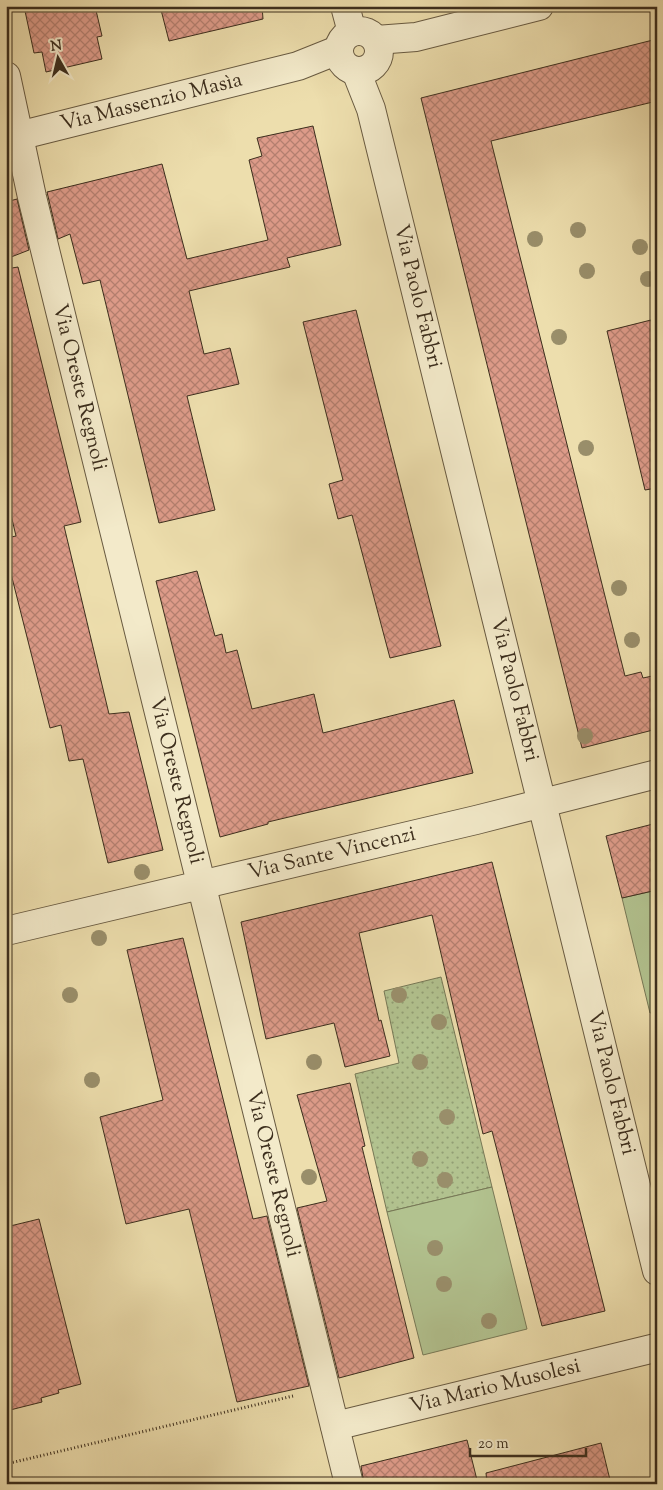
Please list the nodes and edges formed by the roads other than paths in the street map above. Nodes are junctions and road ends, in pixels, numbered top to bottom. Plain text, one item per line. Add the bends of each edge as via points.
1 (346, 6) edge
2 (540, 6) edge
3 (359, 54) junction
4 (6, 76) edge
5 (13, 138) edge
6 (657, 774) edge
7 (542, 803) junction
8 (200, 886) junction
9 (6, 931) edge
10 (657, 1271) edge
11 (656, 1346) edge
12 (335, 1426) junction
13 (349, 1484) edge

1 - 3 street, Via Paolo Fabbri
2 - 3 street, Via Massenzio Masìa
3 - 5 street, Via Massenzio Masìa via 298,66
3 - 7 street, Via Paolo Fabbri
4 - 5 street, Via Oreste Regnoli
5 - 8 street, Via Oreste Regnoli via 32,197
6 - 7 street, Via Sante Vincenzi
7 - 8 street, Via Sante Vincenzi
7 - 10 street, Via Paolo Fabbri
8 - 9 street, Via Sante Vincenzi
8 - 12 street, Via Oreste Regnoli
11 - 12 street, Via Mario Musolesi
12 - 13 street, Via Oreste Regnoli

